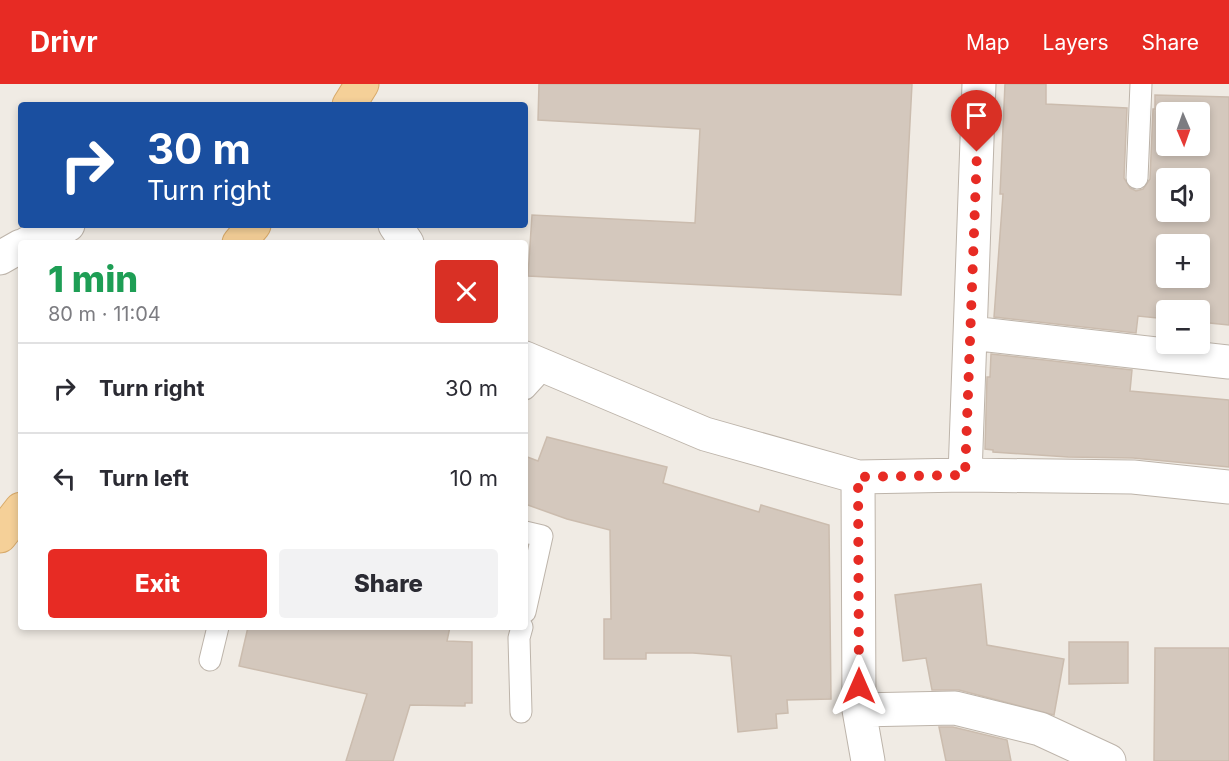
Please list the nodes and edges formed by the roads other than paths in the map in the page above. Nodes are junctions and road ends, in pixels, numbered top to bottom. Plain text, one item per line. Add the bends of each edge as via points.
1 (362, 84) edge
2 (979, 84) edge
3 (1141, 84) edge
4 (351, 102) edge
5 (1137, 178) dead end
6 (61, 228) edge
7 (252, 228) edge
8 (35, 240) edge
9 (242, 240) edge
10 (18, 248) edge
11 (0, 258) edge
12 (970, 333) junction
13 (1229, 362) edge
14 (532, 371) edge
15 (965, 475) junction
16 (858, 477) junction
17 (1229, 487) edge
18 (18, 513) edge
19 (528, 533) edge
20 (0, 536) edge
21 (528, 599) edge
22 (217, 630) edge
23 (521, 630) edge
24 (210, 660) dead end
25 (859, 710) junction
26 (521, 712) dead end
27 (868, 761) edge
28 (1109, 761) edge

1 - 4 main road
2 - 12 street
3 - 5 lane
6 - 8 street
7 - 9 main road
10 - 11 street
12 - 13 street
12 - 15 street
14 - 16 street via 705,434
15 - 16 street
15 - 17 street via 1133,477
16 - 25 street
18 - 20 main road
19 - 21 lane via 542,536
22 - 24 lane
23 - 26 lane
25 - 27 street
25 - 28 street via 955,708 1040,729

